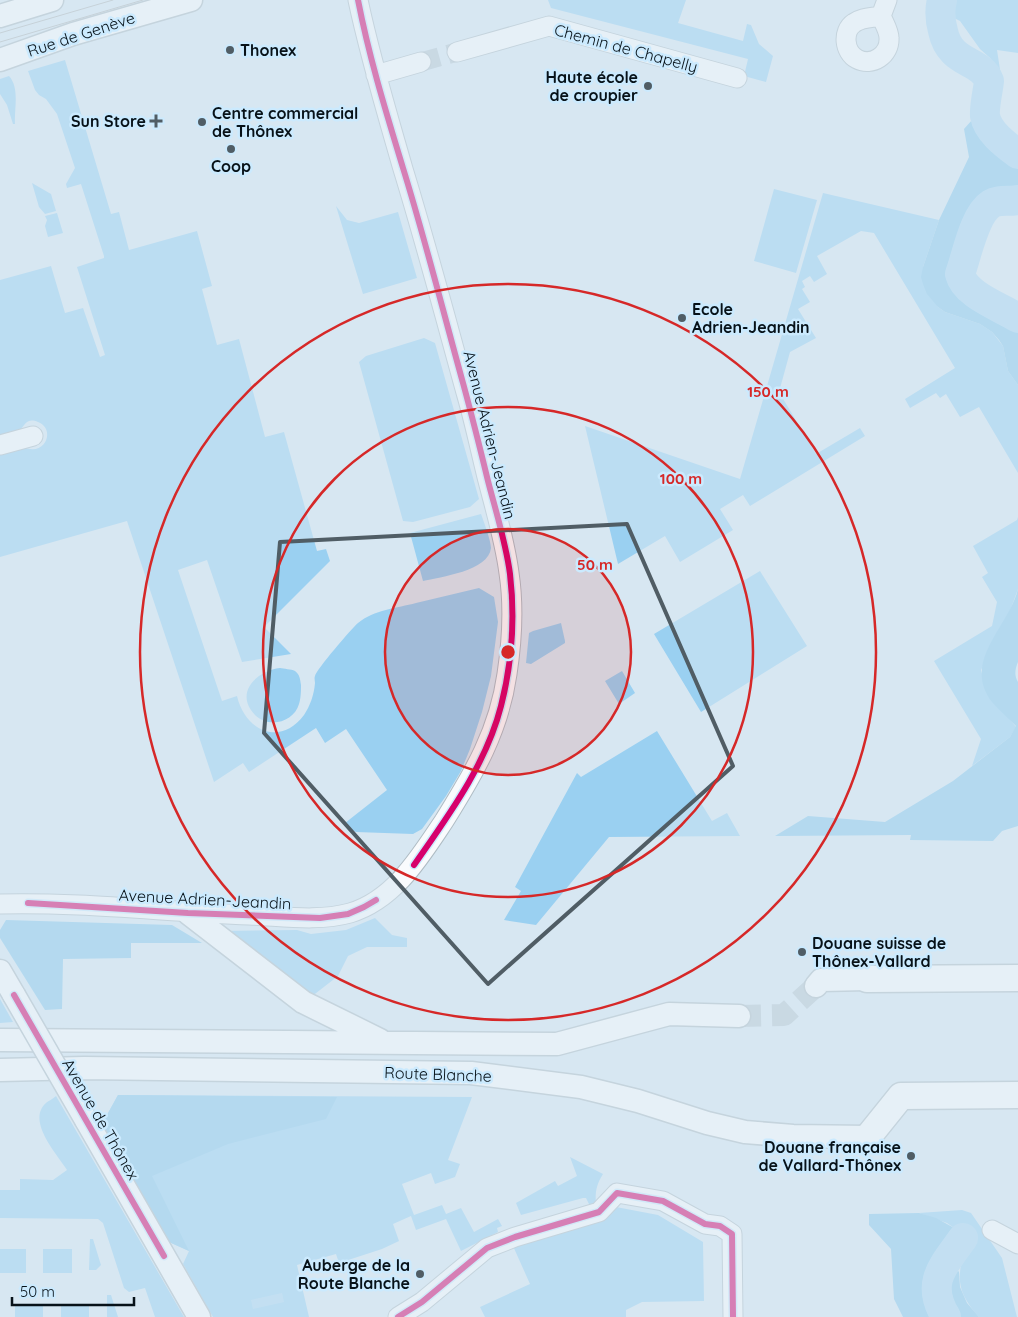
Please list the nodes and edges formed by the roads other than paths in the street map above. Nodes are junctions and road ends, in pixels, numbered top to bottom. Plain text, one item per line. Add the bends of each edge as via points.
1 (52, 0) edge
2 (191, 0) edge
3 (358, 0) edge
4 (0, 16) edge
5 (457, 52) tunnel mouth
6 (0, 60) edge
7 (421, 62) tunnel mouth
8 (376, 75) junction
9 (737, 78) dead end
10 (33, 436) dead end
11 (0, 445) edge
12 (0, 904) edge
13 (188, 913) junction
14 (0, 971) edge
15 (1018, 978) edge
16 (867, 979) joint
17 (816, 986) tunnel mouth
18 (739, 1016) tunnel mouth
19 (0, 1040) edge
20 (386, 1043) junction
21 (0, 1070) edge
22 (1018, 1095) edge
23 (868, 1138) joint
24 (992, 1230) dead end
25 (1018, 1244) edge
26 (199, 1317) edge
27 (398, 1317) edge
28 (733, 1317) edge

1 - 4 main road
2 - 6 main road, Rue de Genève via 72,34
3 - 8 street, Avenue Adrien-Jeandin
5 - 9 street, Chemin de Chapelly via 549,26
7 - 8 street
8 - 13 street, Avenue Adrien-Jeandin via 477,434 510,573 510,653 500,707 488,745 434,836 397,884 376,900 348,914 320,918
10 - 11 street
12 - 13 street, Avenue Adrien-Jeandin
13 - 20 main road via 303,1002
14 - 26 main road, Avenue de Thônex, bridge
15 - 16 highway
16 - 17 main road via 821,980
18 - 20 main road, Route Blanche via 669,1014 557,1044
19 - 20 main road, Route Blanche
21 - 23 main road, Route Blanche via 84,1068 462,1073 581,1087 745,1132
22 - 23 highway via 901,1096
24 - 25 street
27 - 28 street via 422,1302 487,1248 600,1212 617,1192 663,1201 705,1224 720,1226 732,1234

